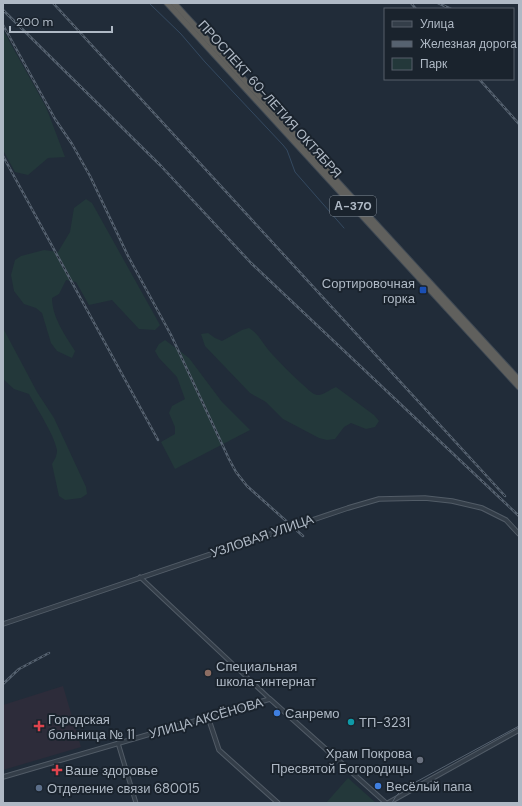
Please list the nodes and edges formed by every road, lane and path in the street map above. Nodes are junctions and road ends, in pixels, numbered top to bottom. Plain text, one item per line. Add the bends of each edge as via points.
1 (167, 3) edge
2 (174, 3) edge
3 (519, 380) edge
4 (519, 388) edge
5 (519, 534) edge
6 (140, 577) junction
7 (3, 624) edge
8 (270, 699) junction
9 (208, 717) junction
10 (519, 730) edge
11 (118, 743) junction
12 (3, 777) edge
13 (136, 803) edge
14 (278, 803) edge
15 (387, 803) edge

1 - 4 highway, ПРОСПЕКТ 60-ЛЕТИЯ ОКТЯБРЯ / А-370
2 - 3 highway, ПРОСПЕКТ 60-ЛЕТИЯ ОКТЯБРЯ / А-370
5 - 6 street, УЗЛОВАЯ УЛИЦА via 506,520 482,508 425,498 379,499
6 - 7 street, УЗЛОВАЯ УЛИЦА
6 - 8 street
8 - 9 street, УЛИЦА АКСЁНОВА
8 - 15 street
9 - 11 street, УЛИЦА АКСЁНОВА
9 - 14 street via 219,750
10 - 15 street
11 - 12 street, УЛИЦА АКСЁНОВА
11 - 13 street

